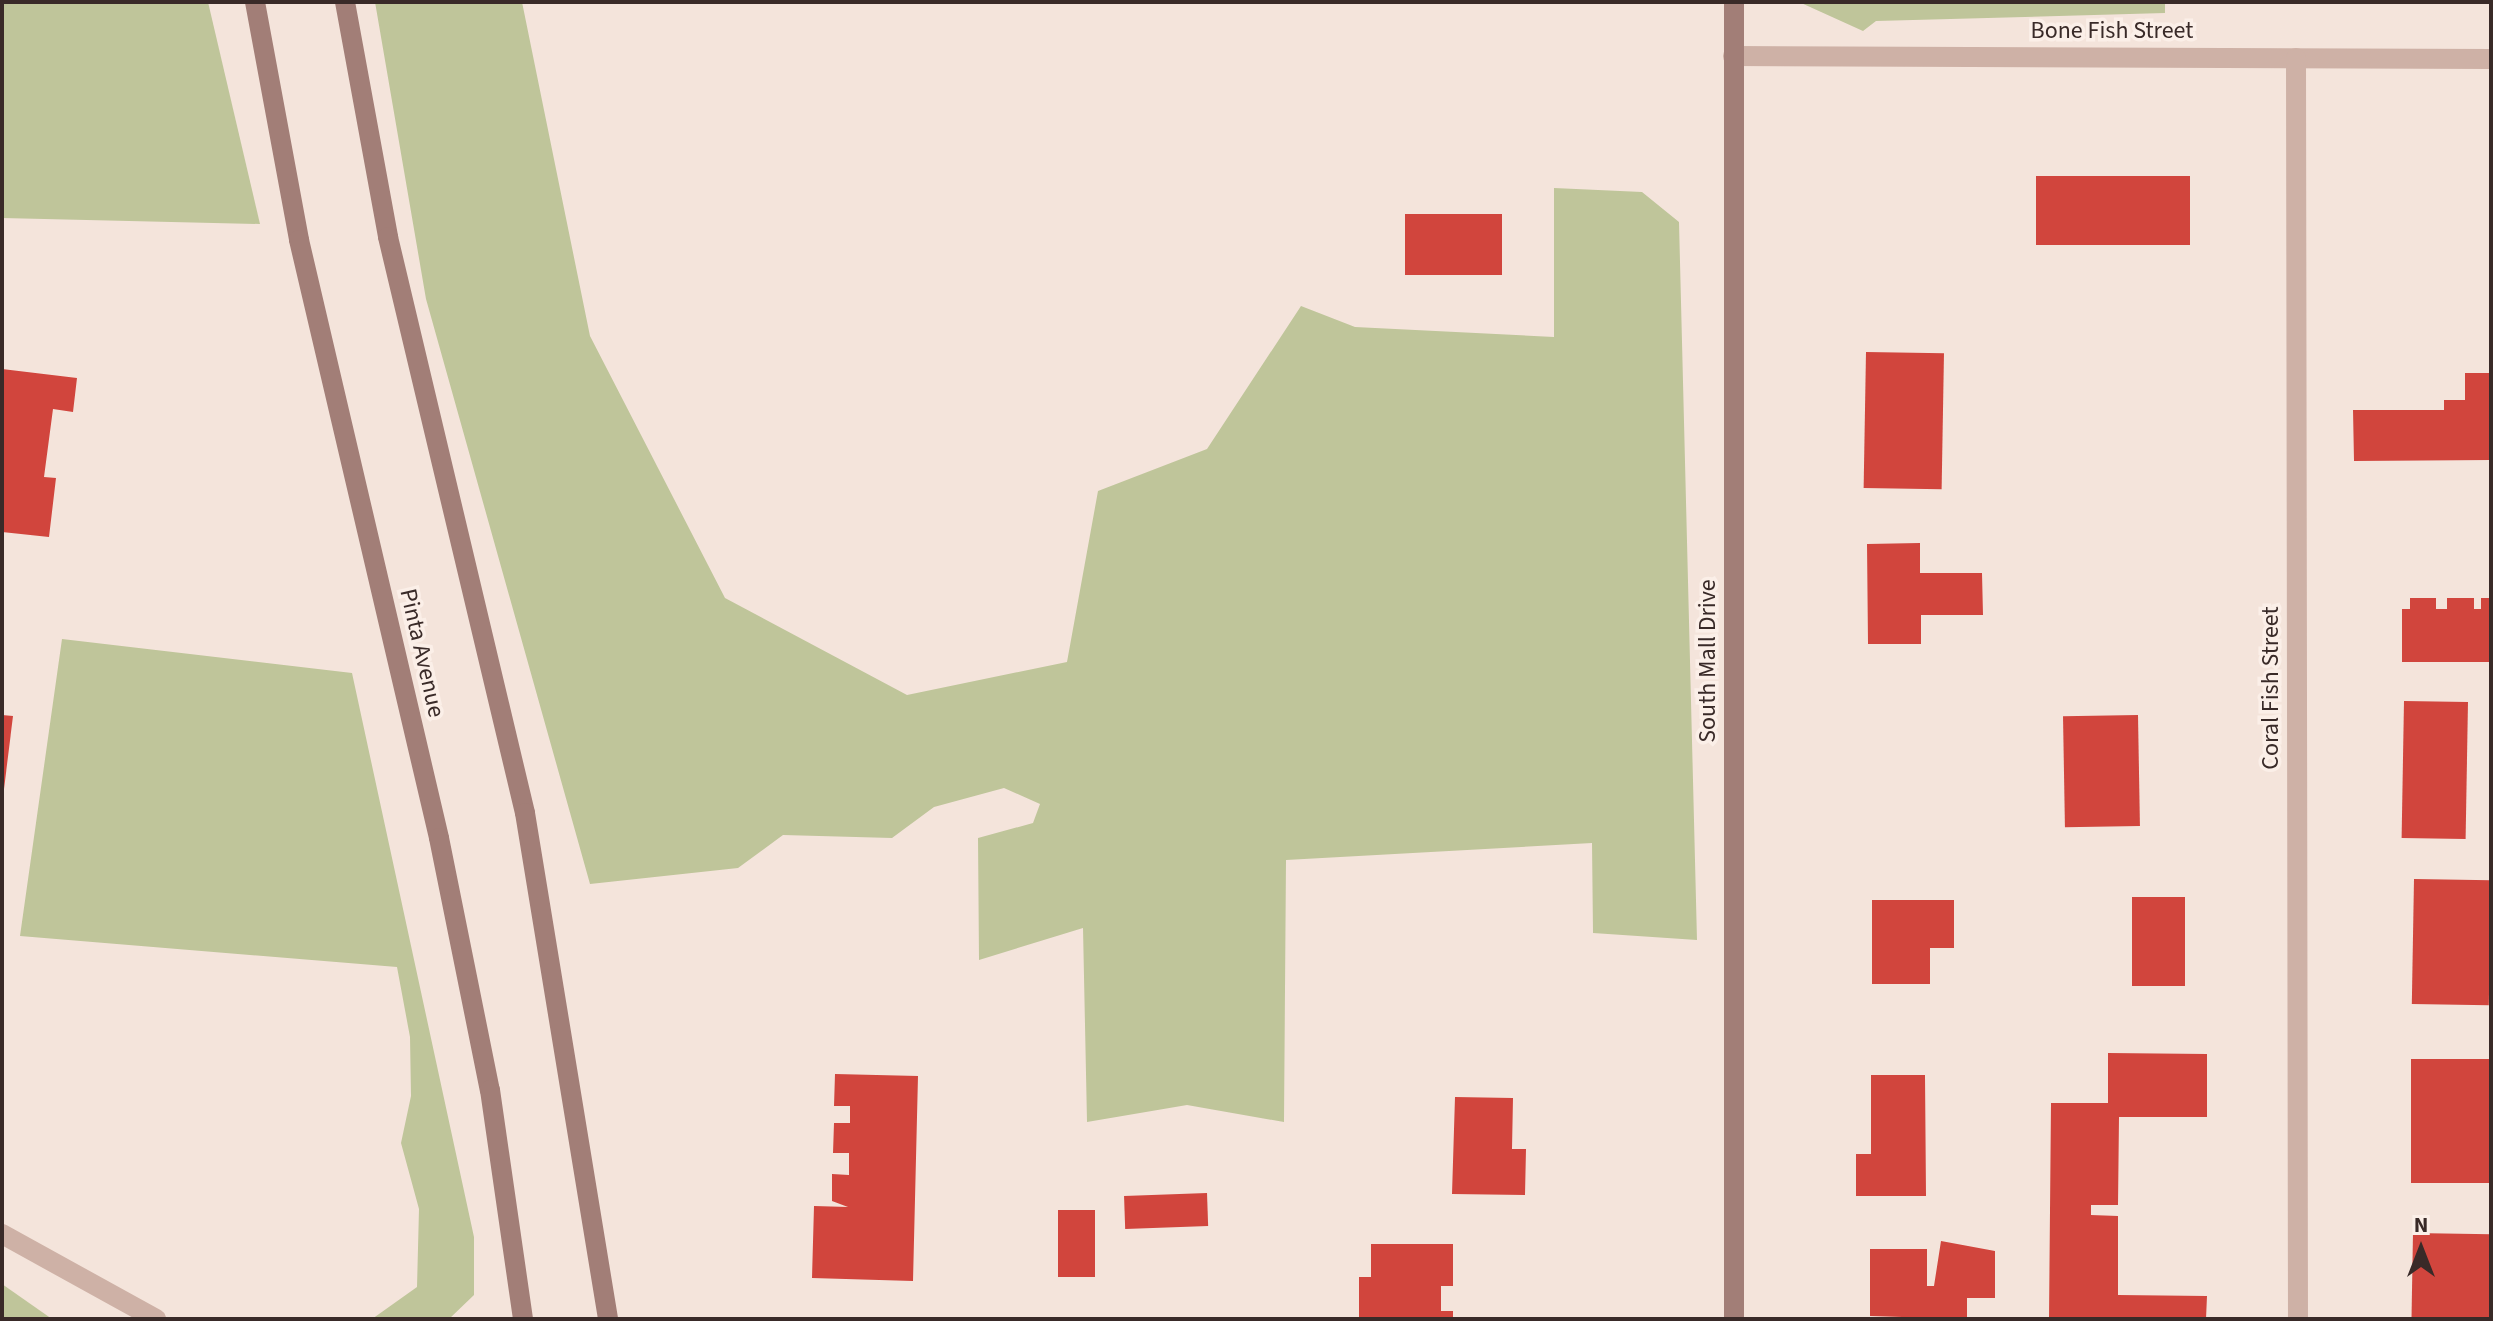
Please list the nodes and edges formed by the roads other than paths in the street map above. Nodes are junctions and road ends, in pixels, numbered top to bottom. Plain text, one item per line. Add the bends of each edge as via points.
1 (255, 2) edge
2 (345, 2) edge
3 (1734, 2) edge
4 (1733, 56) junction
5 (2296, 58) junction
6 (2491, 59) edge
7 (2, 1234) edge
8 (156, 1319) edge
9 (523, 1319) edge
10 (608, 1319) edge
11 (1734, 1319) edge
12 (2298, 1319) edge

1 - 9 street, Pinta Avenue via 299,240 439,838 490,1090
2 - 10 street via 388,237 525,813
3 - 4 street, South Mall Drive
4 - 5 street, Bone Fish Street
4 - 11 street, South Mall Drive
5 - 6 street, Bone Fish Street
5 - 12 street, Coral Fish Street
7 - 8 street

